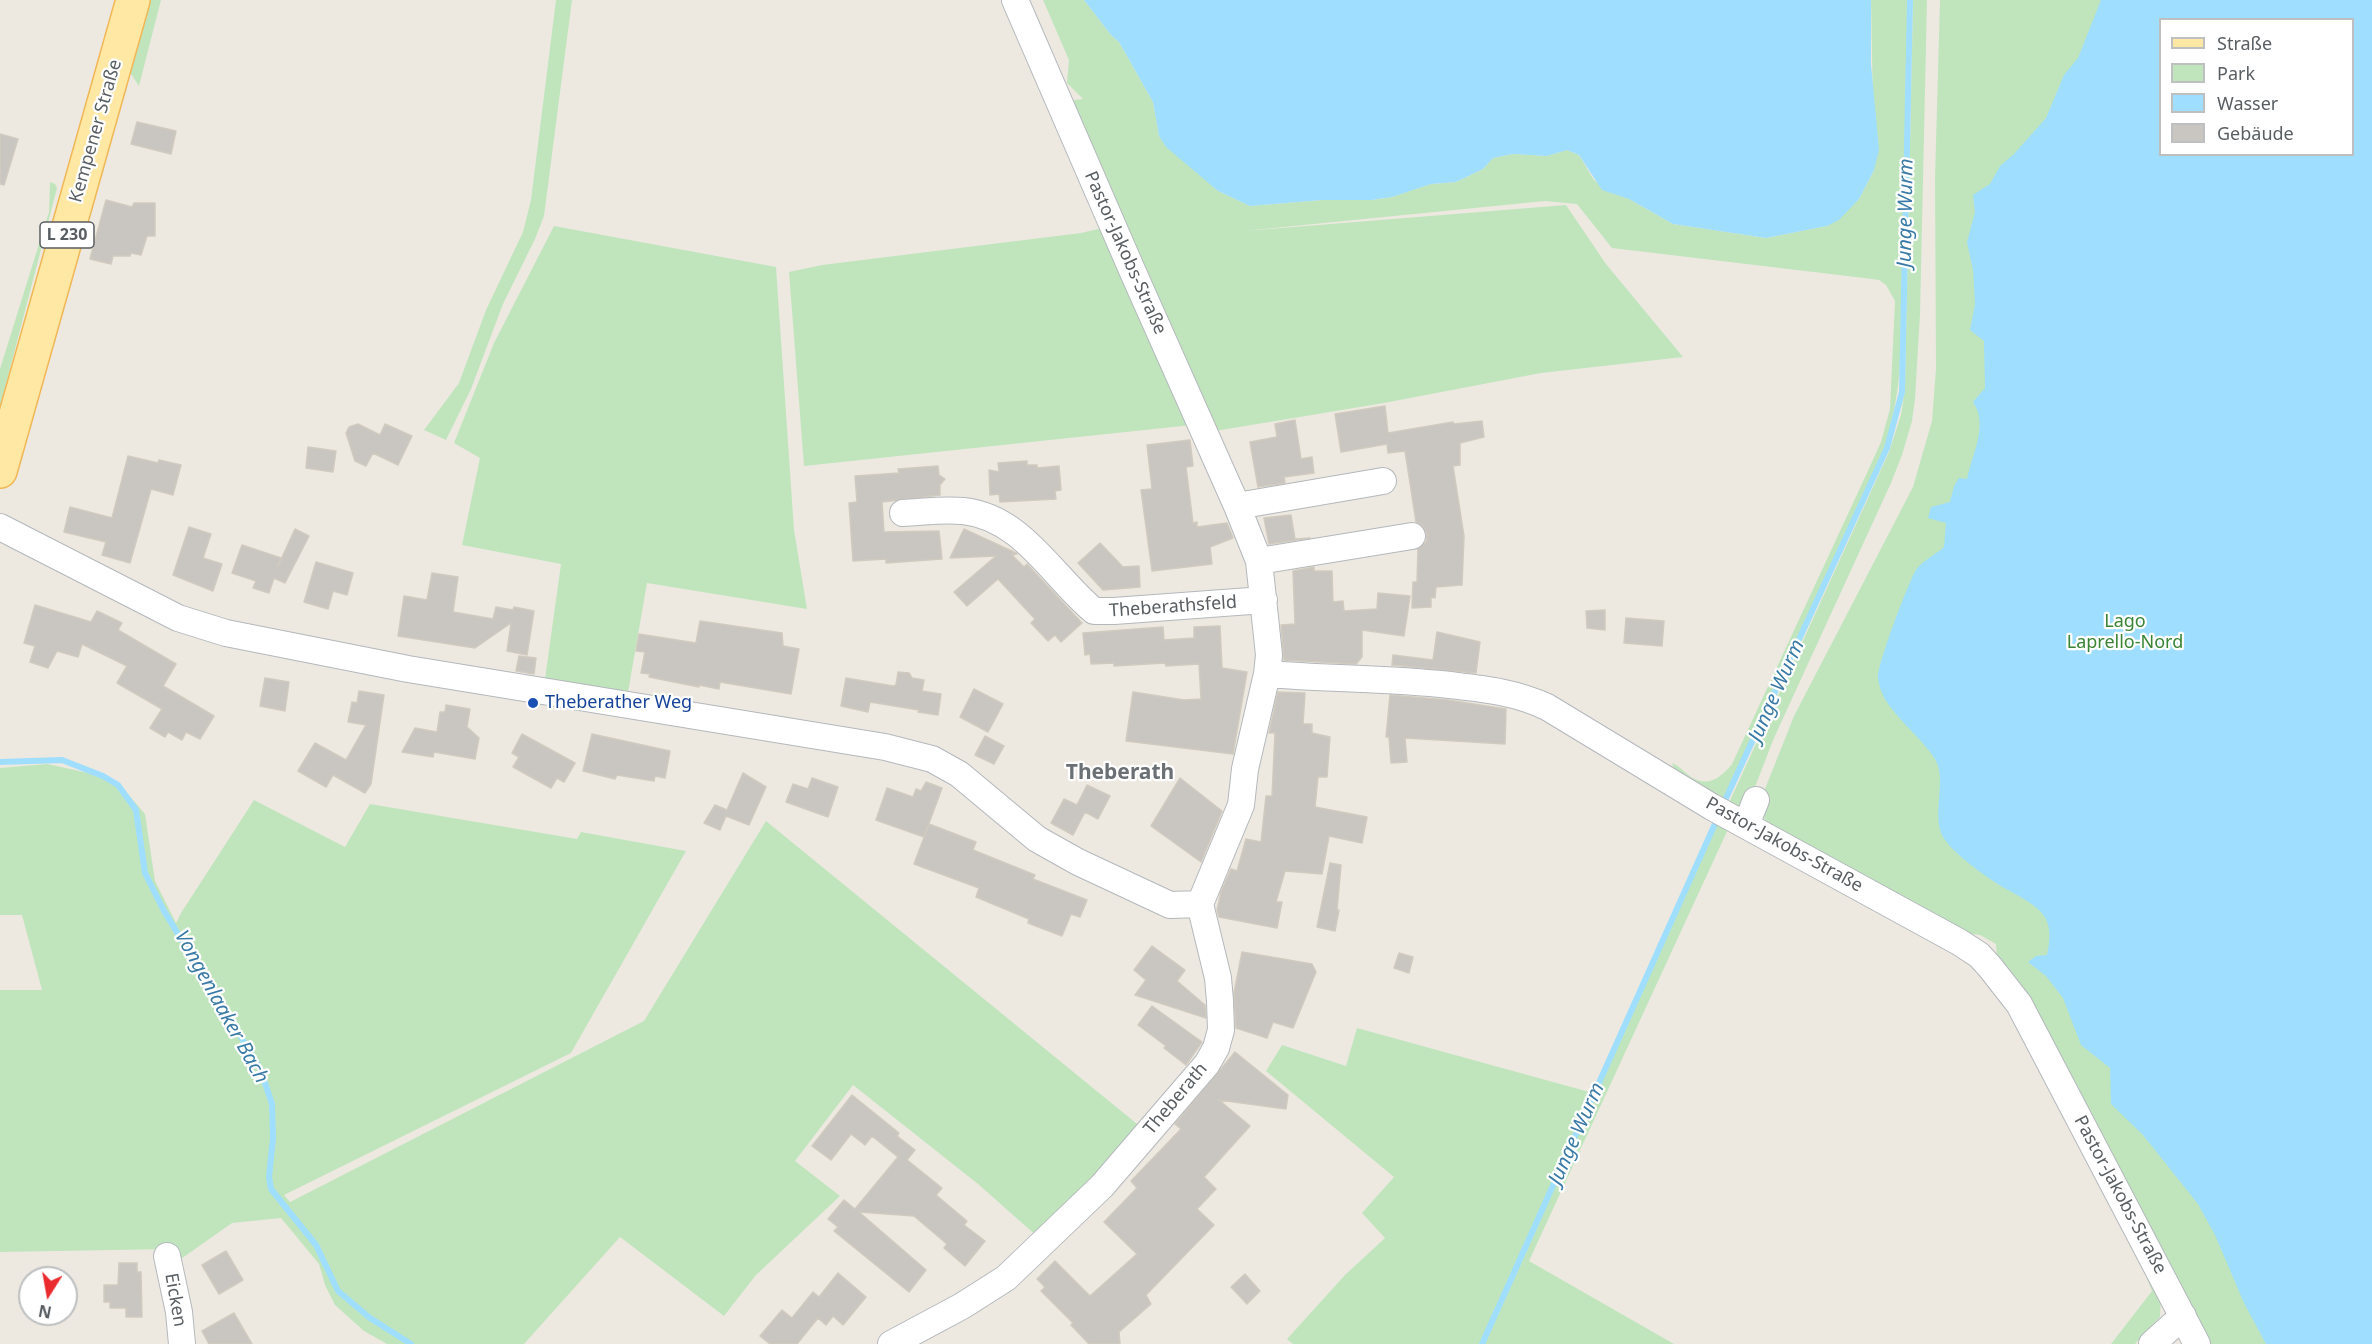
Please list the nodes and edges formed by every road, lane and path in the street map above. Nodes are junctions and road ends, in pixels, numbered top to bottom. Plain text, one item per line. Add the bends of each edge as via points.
1 (133, 0) edge
2 (1015, 0) edge
3 (0, 471) edge
4 (1383, 481) dead end
5 (1238, 506) junction
6 (903, 513) dead end
7 (0, 527) edge
8 (1412, 536) dead end
9 (1259, 561) junction
10 (1264, 600) junction
11 (1267, 674) junction
12 (1755, 800) dead end
13 (1730, 817) junction
14 (1200, 904) junction
15 (167, 1256) dead end
16 (2183, 1316) junction
17 (182, 1344) edge
18 (891, 1344) edge
19 (2152, 1344) edge
20 (2197, 1344) edge

1 - 3 main road, Kempener Straße / L 230
2 - 5 street, Pastor-Jakobs-Straße
4 - 5 street
5 - 9 street, Pastor-Jakobs-Straße
6 - 10 street, Theberathsfeld via 963,511 990,519 1028,543 1094,611
7 - 14 street via 178,618 226,633 408,669 919,755 959,774 1049,847 1170,905
8 - 9 street
9 - 10 street, Pastor-Jakobs-Straße
10 - 11 street, Pastor-Jakobs-Straße
11 - 13 street, Pastor-Jakobs-Straße via 1388,679 1509,692 1547,707
11 - 14 street via 1245,769 1241,805
12 - 13 street
13 - 16 street, Pastor-Jakobs-Straße via 1959,942 1990,967 2019,1004
14 - 18 street, Theberath via 1218,978 1221,1030 1207,1064 1102,1186 1006,1278
15 - 17 street, Eicken
16 - 19 street
16 - 20 street, Pastor-Jakobs-Straße

